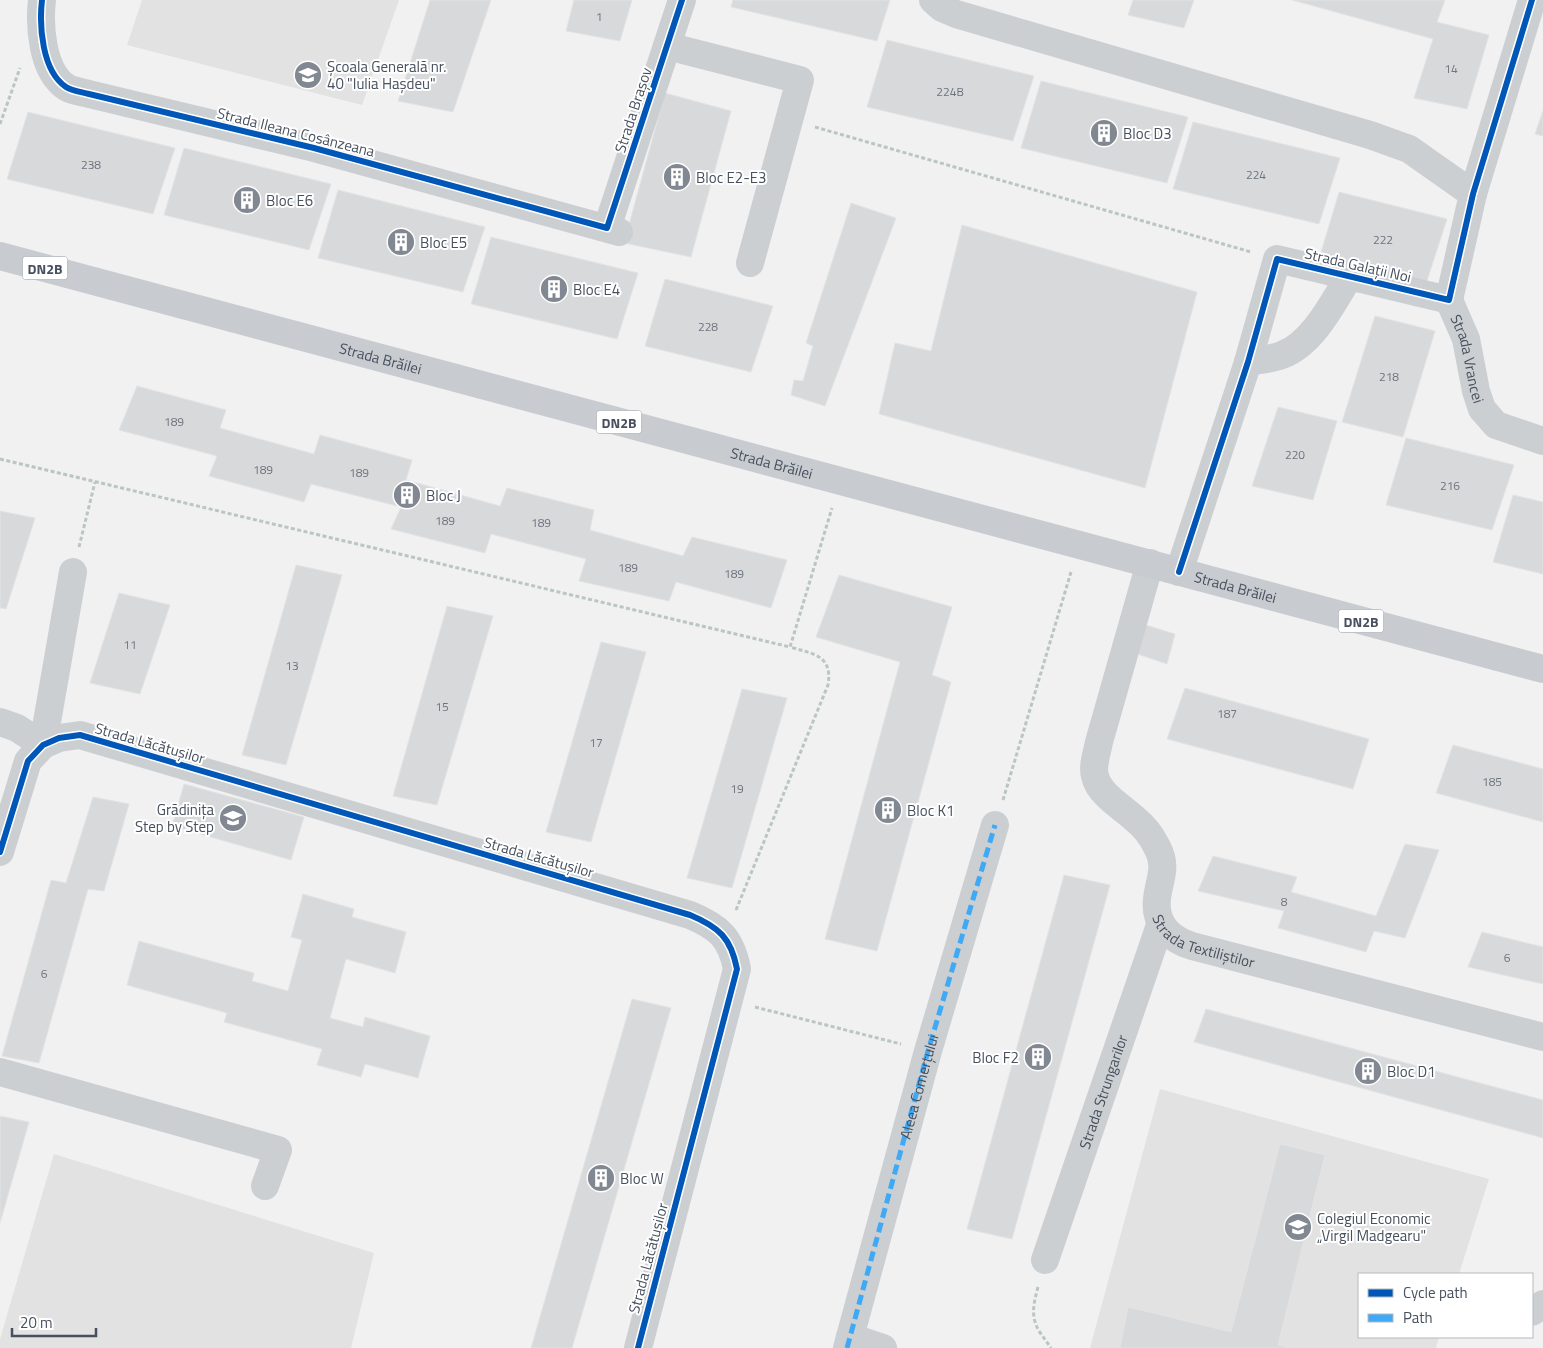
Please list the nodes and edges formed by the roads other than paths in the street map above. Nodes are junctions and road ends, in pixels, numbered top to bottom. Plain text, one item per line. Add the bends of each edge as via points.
1 (682, 0) edge
2 (933, 0) edge
3 (1532, 0) edge
4 (39, 1) edge
5 (667, 46) junction
6 (1474, 194) junction
7 (613, 230) joint
8 (0, 256) edge
9 (750, 263) dead end
10 (1350, 275) junction
11 (1449, 300) junction
12 (1248, 362) junction
13 (1543, 441) edge
14 (1150, 563) junction
15 (73, 572) road end
16 (1179, 572) junction
17 (1543, 669) edge
18 (0, 722) edge
19 (43, 745) junction
20 (995, 825) dead end
21 (0, 852) edge
22 (1160, 925) junction
23 (1543, 1037) edge
24 (0, 1072) edge
25 (265, 1186) dead end
26 (1045, 1260) road end
27 (848, 1342) edge
28 (638, 1348) edge
29 (883, 1348) edge

1 - 5 street, Strada Brașov
2 - 6 street via 956,14 1370,134 1409,148
3 - 6 street
4 - 7 street, Strada Ileana Cosânzeana via 45,55 52,72 66,87 314,148
5 - 7 street, Strada Brașov
5 - 9 street via 800,80
6 - 11 street
8 - 14 main road, Strada Brăilei / DN2B
10 - 11 street, Strada Galații Noi
10 - 12 street via 1321,321 1300,344 1283,355
10 - 12 street, Strada Galații Noi via 1276,259
11 - 13 street, Strada Vrancei via 1466,339 1482,410 1496,424
12 - 16 street
14 - 16 main road, Strada Brăilei / DN2B
14 - 22 street, Strada Textiliștilor via 1100,742 1095,777 1105,794 1136,819 1157,848 1163,873 1156,900
15 - 19 street
16 - 17 main road, Strada Brăilei / DN2B
18 - 19 street via 17,728
19 - 21 street via 28,761
19 - 28 street, Strada Lăcătușilor via 59,738 80,735 690,914 710,923 725,937 737,969
20 - 27 street, Aleea Comerțului via 928,1051
22 - 23 street, Strada Textiliștilor via 1178,942
22 - 26 street, Strada Strungarilor
24 - 25 street via 278,1150
27 - 29 street

